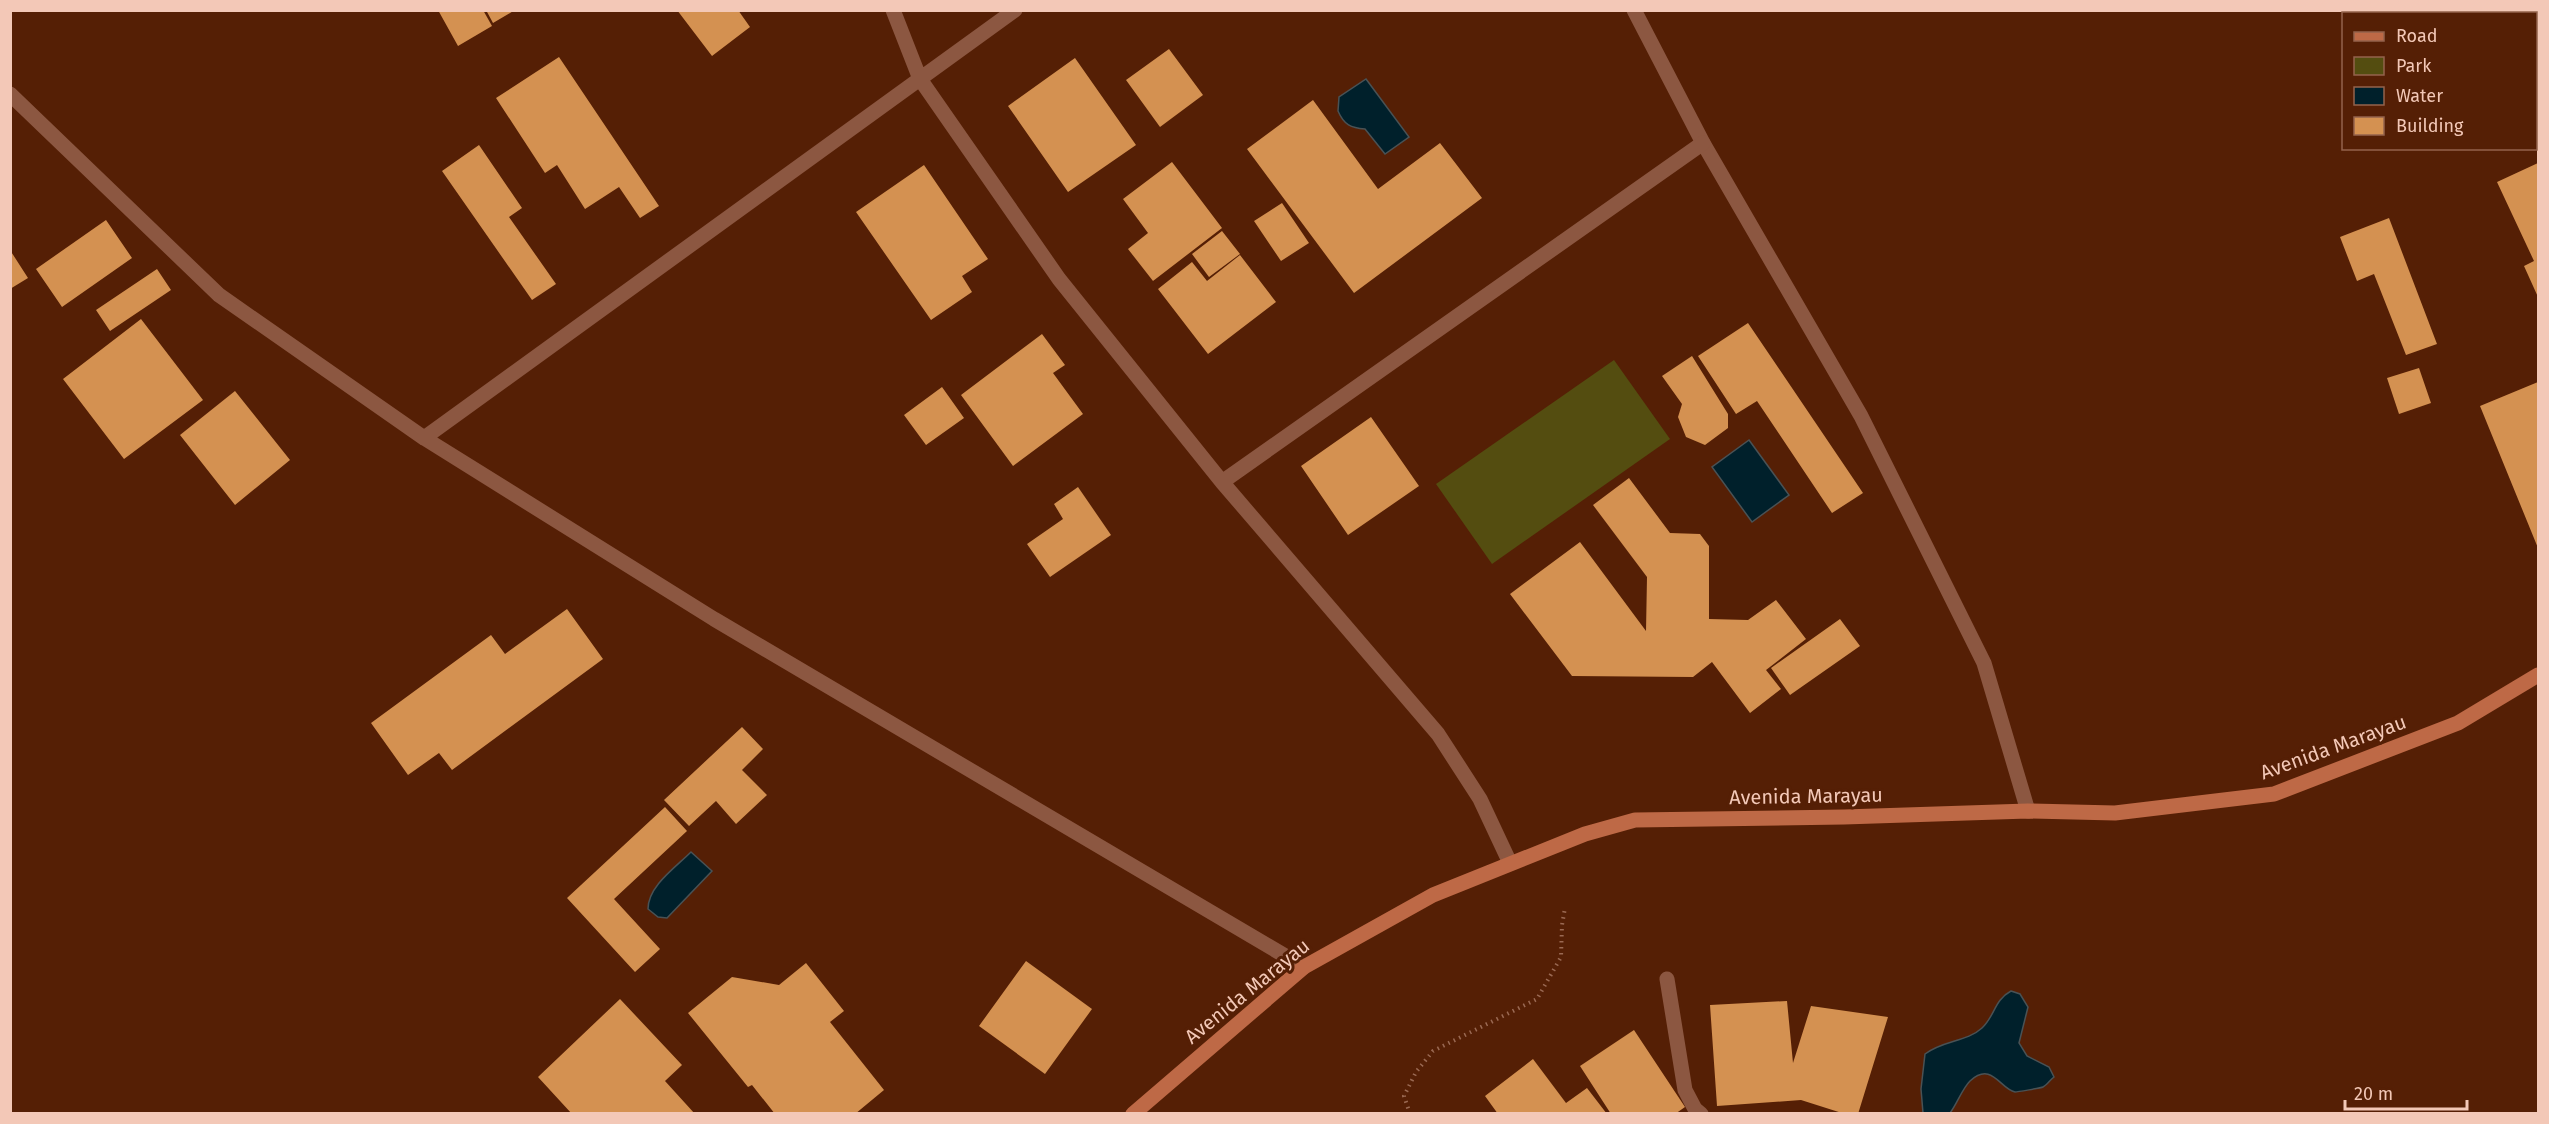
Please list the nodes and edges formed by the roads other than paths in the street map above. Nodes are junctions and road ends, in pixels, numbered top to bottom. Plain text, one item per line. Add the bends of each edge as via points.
1 (893, 10) edge
2 (1015, 10) edge
3 (1634, 10) edge
4 (920, 79) junction
5 (10, 94) edge
6 (1703, 143) junction
7 (424, 438) junction
8 (1222, 482) junction
9 (2538, 675) edge
10 (2028, 811) junction
11 (1510, 863) junction
12 (1304, 967) junction
13 (1667, 979) dead end
14 (1133, 1113) edge
15 (1701, 1113) edge

1 - 4 street
2 - 4 street
3 - 6 street
4 - 7 street
4 - 8 street via 1059,279
5 - 7 street via 219,295
6 - 8 street
6 - 10 street via 1861,416 1984,663
7 - 12 street via 724,625
8 - 11 street via 1438,734 1480,799
9 - 10 street, Avenida Marayau via 2458,723 2274,794 2115,813
10 - 11 street, Avenida Marayau via 1635,820 1585,834
11 - 12 street, Avenida Marayau via 1433,895
12 - 14 street, Avenida Marayau
13 - 15 street via 1685,1090

